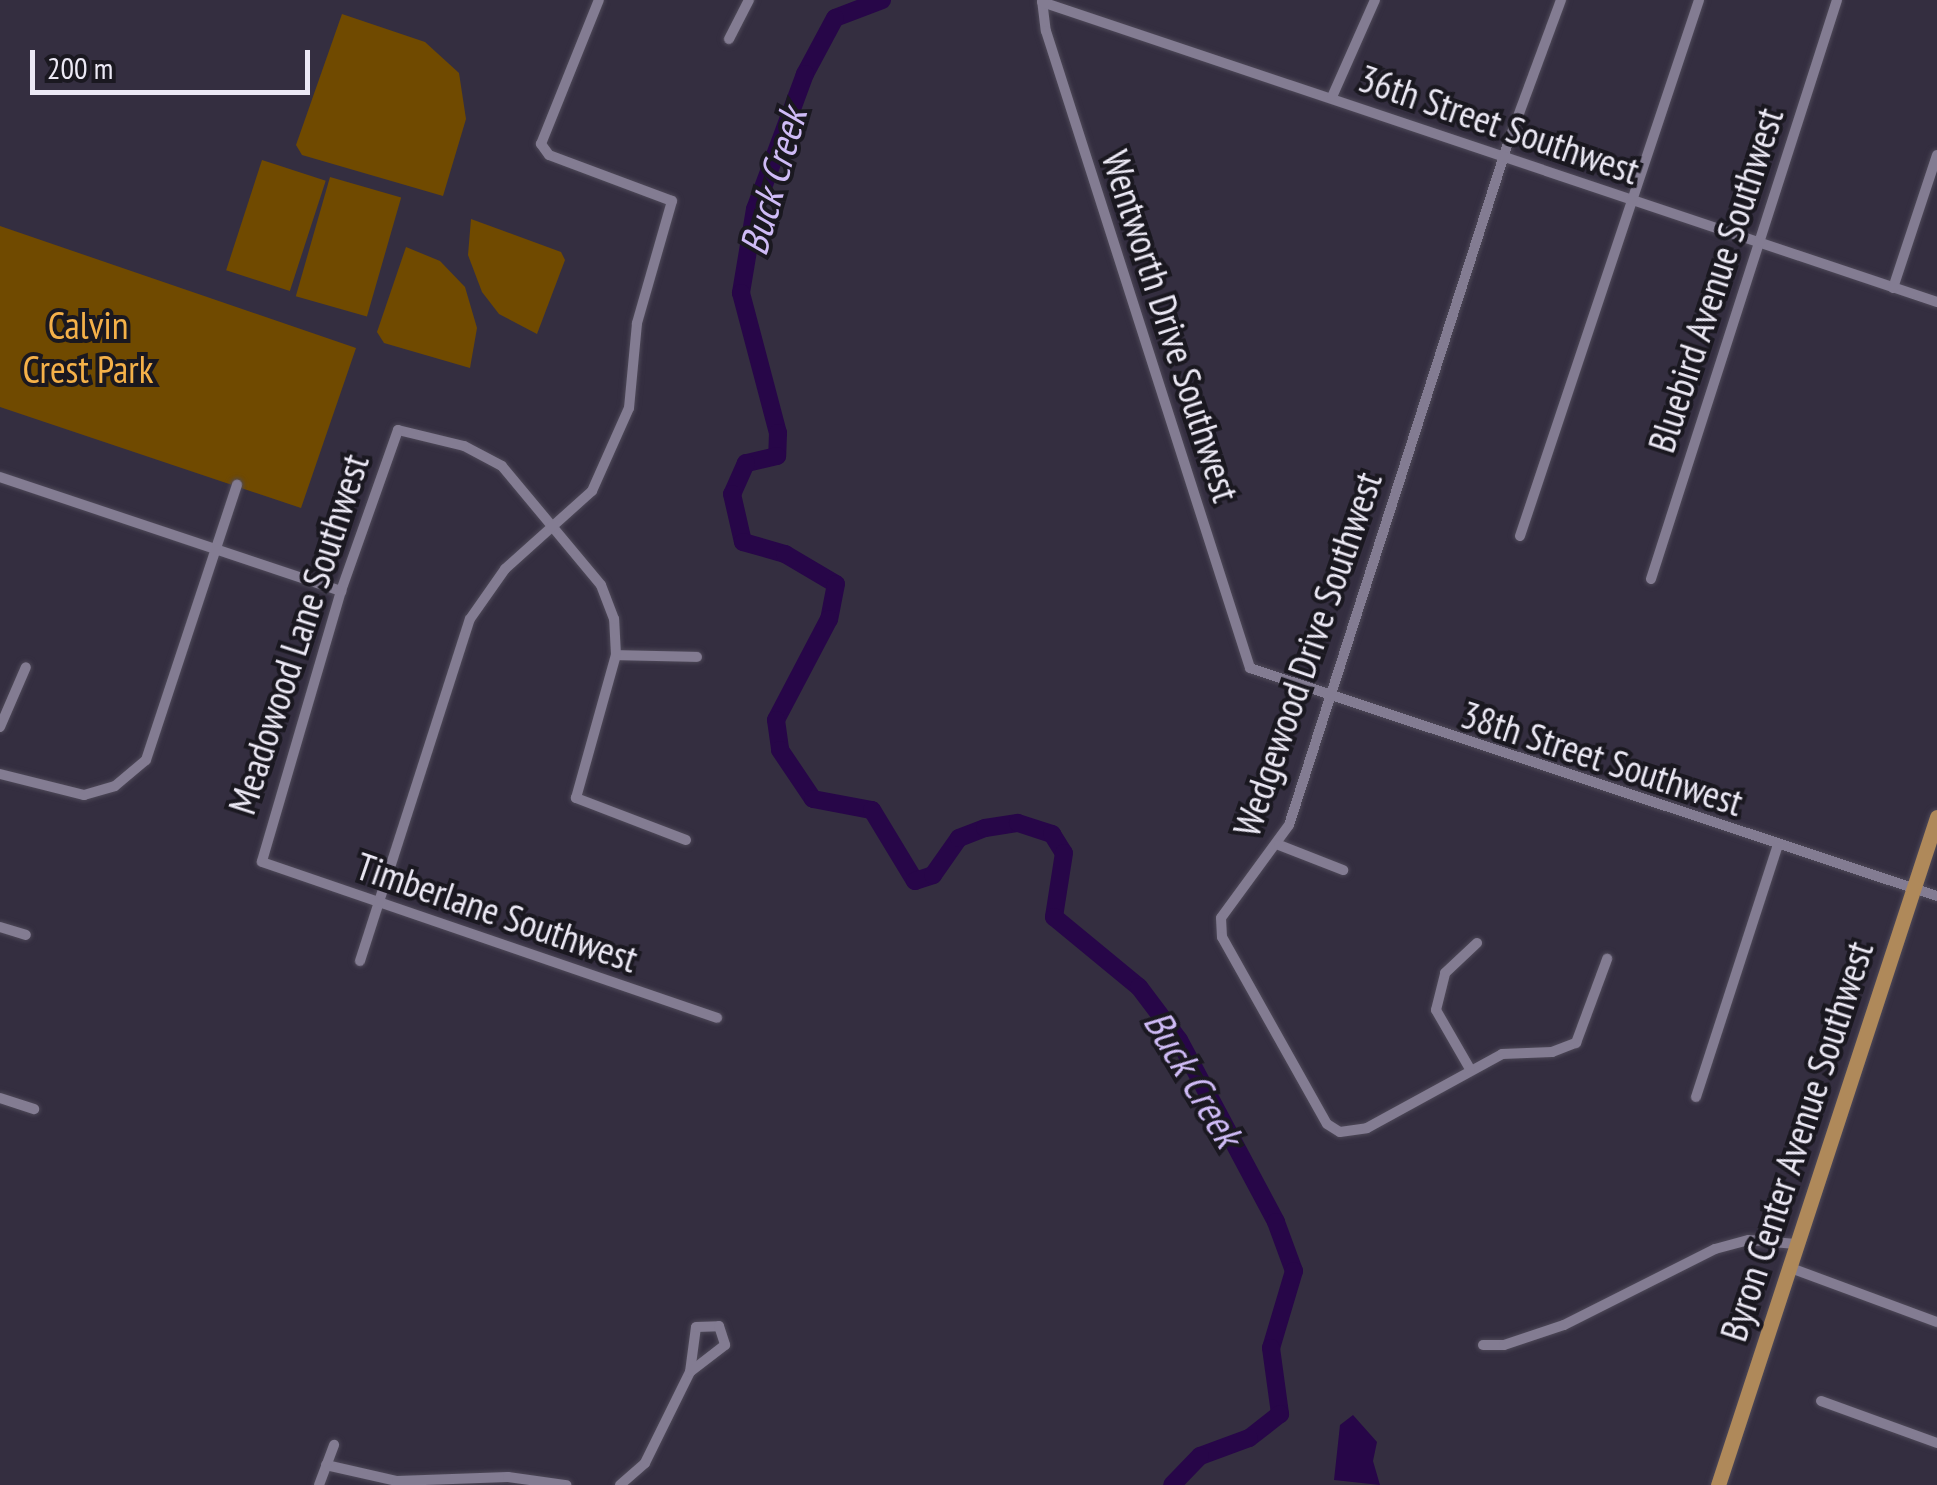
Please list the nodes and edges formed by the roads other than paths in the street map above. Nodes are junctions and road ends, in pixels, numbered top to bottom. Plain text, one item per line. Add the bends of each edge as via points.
1 (599, 0) edge
2 (749, 0) edge
3 (1376, 0) edge
4 (1561, 0) edge
5 (1699, 0) edge
6 (1837, 0) edge
7 (1042, 1) edge
8 (729, 39) dead end
9 (1332, 97) junction
10 (1937, 155) edge
11 (1503, 160) junction
12 (1632, 203) junction
13 (1759, 242) junction
14 (1893, 288) junction
15 (1937, 302) edge
16 (0, 477) edge
17 (237, 485) dead end
18 (556, 528) junction
19 (1520, 536) dead end
20 (217, 550) junction
21 (1651, 579) dead end
22 (341, 592) junction
23 (616, 656) junction
24 (698, 657) dead end
25 (26, 667) dead end
26 (1250, 668) joint
27 (1330, 700) junction
28 (0, 727) edge
29 (0, 774) edge
30 (1937, 817) edge
31 (686, 840) dead end
32 (1280, 845) junction
33 (1776, 847) junction
34 (260, 858) joint
35 (1344, 870) dead end
36 (1913, 888) junction
37 (1937, 896) edge
38 (378, 904) junction
39 (0, 926) edge
40 (26, 936) dead end
41 (1477, 943) dead end
42 (1607, 959) dead end
43 (360, 960) dead end
44 (717, 1018) dead end
45 (1470, 1069) junction
46 (1696, 1097) dead end
47 (0, 1098) edge
48 (34, 1109) dead end
49 (1796, 1244) junction
50 (1788, 1267) junction
51 (1937, 1322) edge
52 (1483, 1345) dead end
53 (690, 1372) junction
54 (1820, 1401) dead end
55 (1937, 1443) edge
56 (334, 1445) dead end
57 (326, 1465) junction
58 (623, 1484) edge
59 (319, 1485) edge
60 (566, 1485) edge
61 (1718, 1485) edge

1 - 18 street via 542,148 666,195 673,204 637,324 622,436 592,491
2 - 8 street
3 - 9 street
4 - 11 street, Wedgewood Drive Southwest
5 - 12 street
6 - 13 street, Bluebird Avenue Southwest
7 - 9 street, 36th Street Southwest
7 - 26 street, Wentworth Drive Southwest via 1046,31
9 - 11 street, 36th Street Southwest
10 - 14 street
11 - 12 street, 36th Street Southwest
11 - 27 street, Wedgewood Drive Southwest
12 - 13 street, 36th Street Southwest
12 - 19 street
13 - 14 street, 36th Street Southwest
13 - 21 street, Bluebird Avenue Southwest
14 - 15 street, 36th Street Southwest
16 - 20 street
17 - 20 street
18 - 22 street, Meadowood Lane Southwest via 494,460 398,430
18 - 23 street via 606,593
18 - 38 street via 496,579 466,628
20 - 22 street
20 - 29 street via 155,745 121,783 71,795
22 - 34 street, Meadowood Lane Southwest
23 - 24 street
23 - 31 street via 576,798
25 - 28 street
26 - 27 street, 38th Street Southwest
27 - 32 street, Wedgewood Drive Southwest
27 - 33 street, 38th Street Southwest
30 - 36 main road, Byron Center Avenue Southwest
32 - 35 street
32 - 45 street, Wedgewood Drive Southwest via 1226,906 1222,936 1326,1124 1356,1133
33 - 36 street, 38th Street Southwest
33 - 46 street
34 - 38 street, Timberlane Southwest
36 - 37 street, 38th Street Southwest
36 - 49 main road, Byron Center Avenue Southwest
38 - 43 street
38 - 44 street, Timberlane Southwest
39 - 40 street
41 - 45 street via 1444,973 1436,1010
42 - 45 street, Wedgewood Drive Southwest via 1576,1043 1552,1052 1502,1054
47 - 48 street
49 - 50 main road, Byron Center Avenue Southwest
49 - 52 street via 1749,1240 1715,1249 1564,1325 1504,1345
50 - 51 street
50 - 61 main road, Byron Center Avenue Southwest
53 - 53 street via 725,1345 726,1333 714,1323 693,1332
53 - 58 street via 644,1462
54 - 55 street
56 - 57 street
57 - 59 street
57 - 60 street via 381,1480 508,1476

